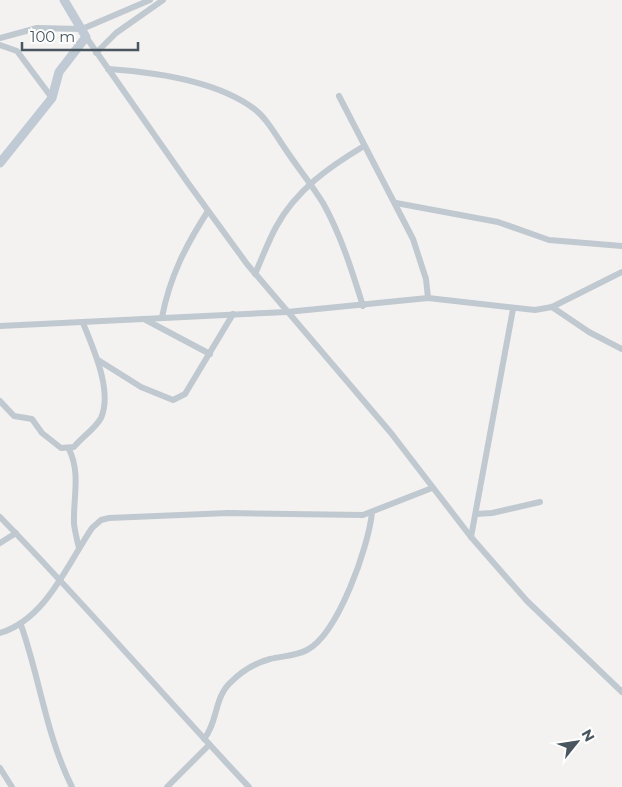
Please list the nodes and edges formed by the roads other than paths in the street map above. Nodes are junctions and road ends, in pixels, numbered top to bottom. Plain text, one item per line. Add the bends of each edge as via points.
1 (64, 0) edge
2 (150, 0) edge
3 (163, 0) edge
4 (84, 33) junction
5 (0, 38) edge
6 (0, 44) edge
7 (96, 53) junction
8 (108, 69) junction
9 (339, 96) dead end
10 (52, 98) junction
11 (364, 146) junction
12 (0, 163) edge
13 (310, 184) junction
14 (396, 203) junction
15 (208, 211) junction
16 (622, 246) edge
17 (622, 272) edge
18 (255, 274) junction
19 (428, 298) junction
20 (363, 306) junction
21 (552, 307) junction
22 (513, 309) junction
23 (287, 312) junction
24 (233, 314) junction
25 (162, 317) junction
26 (143, 318) junction
27 (83, 323) junction
28 (0, 326) edge
29 (622, 349) edge
30 (210, 354) junction
31 (98, 360) junction
32 (0, 401) edge
33 (69, 448) junction
34 (432, 488) junction
35 (540, 502) dead end
36 (372, 512) junction
37 (476, 514) junction
38 (0, 517) edge
39 (16, 533) junction
40 (471, 537) junction
41 (0, 543) edge
42 (79, 548) junction
43 (61, 578) junction
44 (21, 625) junction
45 (0, 633) edge
46 (622, 692) edge
47 (204, 740) junction
48 (209, 745) junction
49 (0, 768) edge
50 (12, 787) edge
51 (72, 787) edge
52 (167, 787) edge
53 (249, 787) edge

1 - 4 street
2 - 4 street
3 - 7 street via 116,33
4 - 5 street via 37,28
4 - 7 street
4 - 10 street via 59,72
6 - 10 street via 17,51
7 - 8 street
8 - 13 street via 136,71 211,88 254,109
8 - 15 street
9 - 11 street
10 - 12 street
11 - 13 street via 328,168
11 - 14 street
13 - 18 street via 276,227
13 - 20 street via 336,228
14 - 16 street via 498,222 549,240
14 - 19 street via 421,262
15 - 18 street
15 - 25 street via 185,246
17 - 21 street
18 - 23 street
19 - 20 street
19 - 22 street
20 - 23 street
21 - 22 street
21 - 29 street
22 - 37 street
23 - 24 street
23 - 34 street via 390,433
24 - 25 street
24 - 30 street
25 - 26 street
26 - 27 street
26 - 30 street
27 - 28 street
27 - 31 street
30 - 31 street via 185,394 173,400 142,387
31 - 33 street via 104,408 100,419 74,447
32 - 33 street via 14,416 32,419 42,433 61,448
33 - 42 street via 77,476 74,523
34 - 36 street
34 - 40 street
35 - 37 street
36 - 42 street via 352,516 228,513 109,518 92,528
36 - 47 street via 370,533 332,626 305,652 261,662 232,681 220,697 210,732
37 - 40 street
38 - 39 street
39 - 41 street
39 - 43 street
40 - 46 street via 527,602
42 - 43 street
43 - 44 street
43 - 47 street
44 - 45 street
44 - 51 street via 54,747
47 - 48 street
48 - 52 street
48 - 53 street
49 - 50 street

